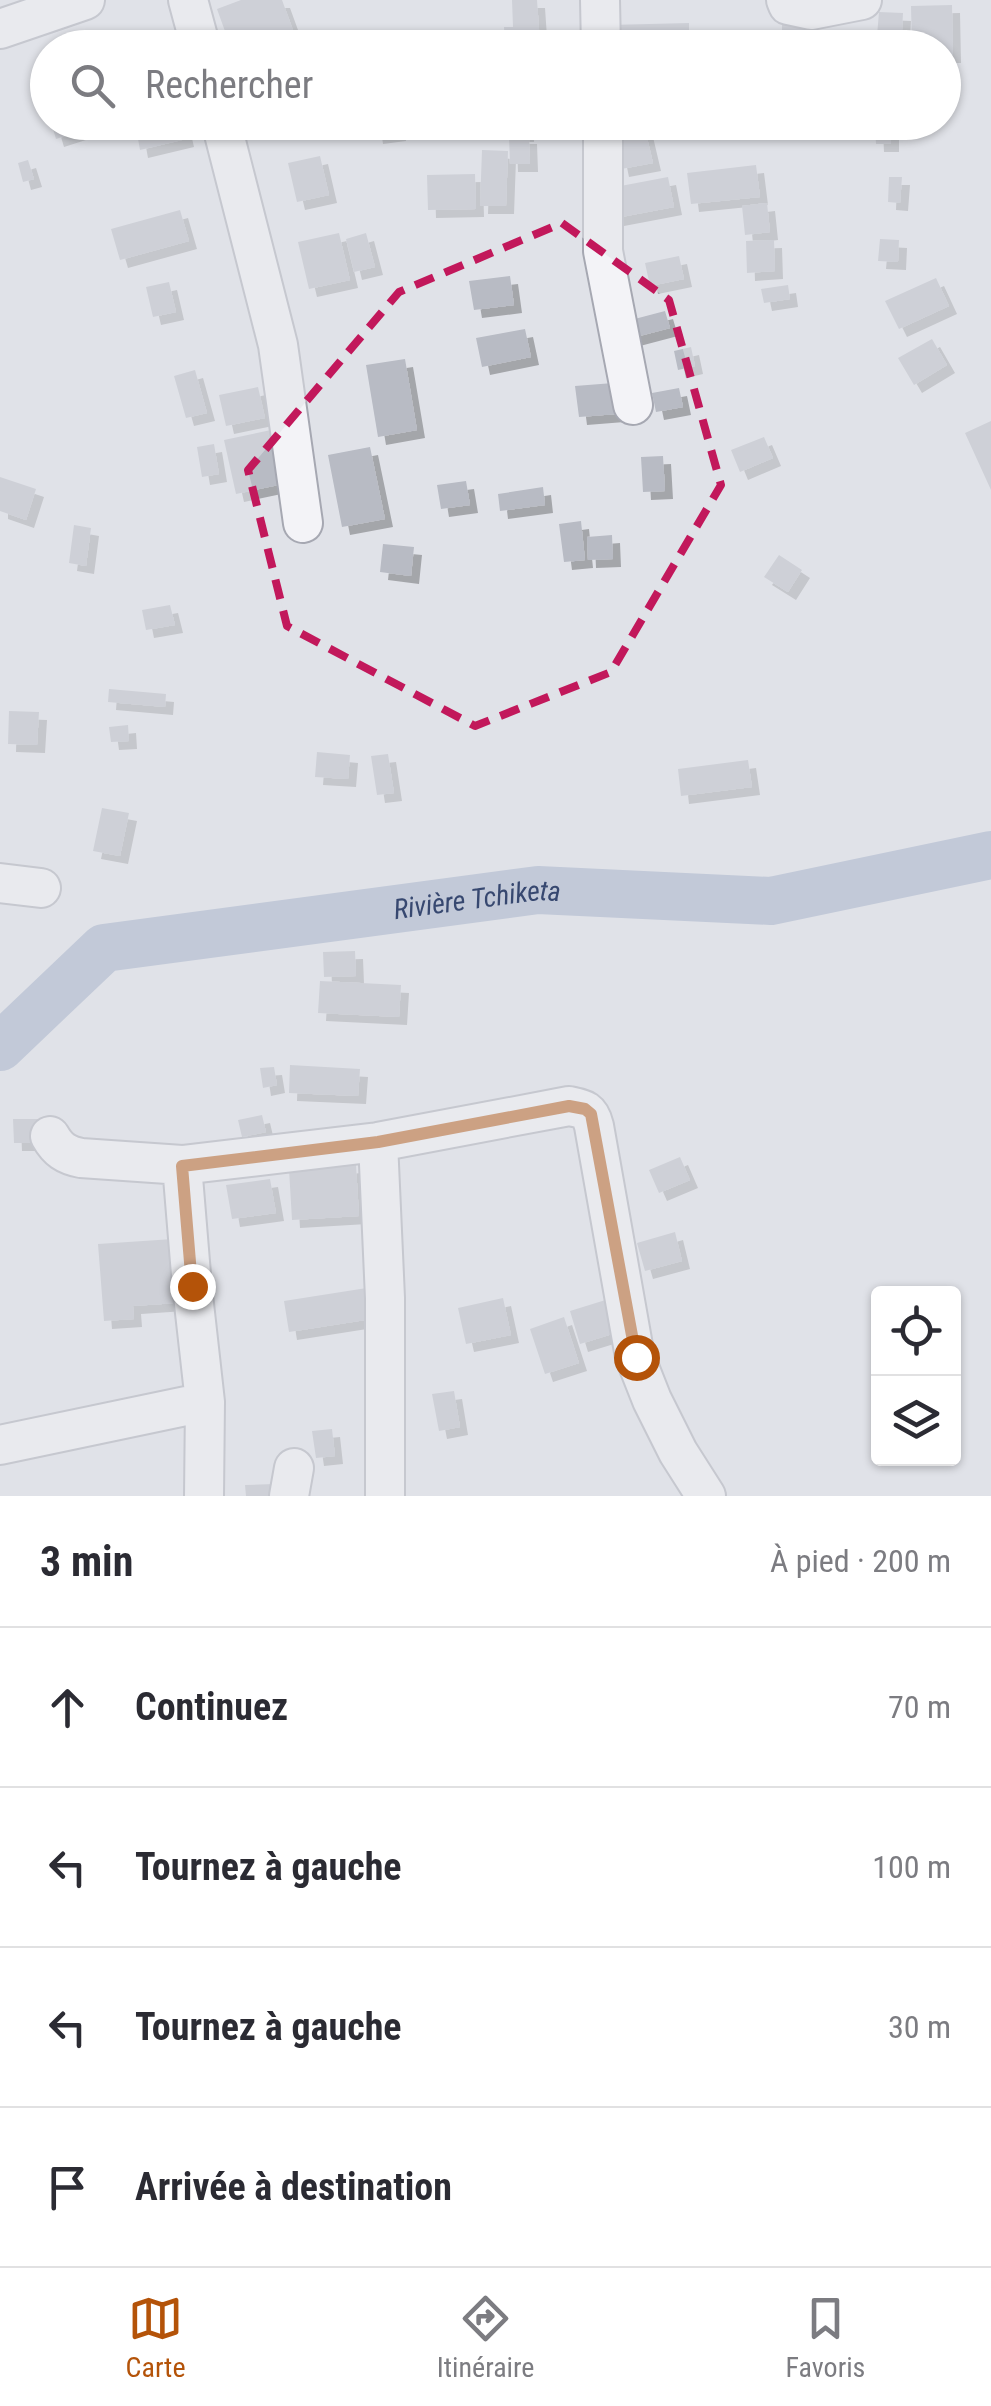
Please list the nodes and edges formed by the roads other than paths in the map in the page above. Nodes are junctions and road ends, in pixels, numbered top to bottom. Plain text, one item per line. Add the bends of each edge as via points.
1 (188, 0) edge
2 (600, 0) edge
3 (786, 0) edge
4 (862, 0) edge
5 (64, 3) edge
6 (0, 29) edge
7 (196, 30) edge
8 (600, 30) edge
9 (226, 140) edge
10 (603, 140) edge
11 (633, 405) dead end
12 (303, 523) dead end
13 (0, 883) edge
14 (42, 888) dead end
15 (50, 1136) dead end
16 (378, 1142) junction
17 (182, 1166) junction
18 (205, 1402) junction
19 (0, 1446) edge
20 (204, 1496) edge
21 (385, 1496) edge
22 (706, 1496) edge

1 - 7 street
2 - 8 street
3 - 4 street via 811,10
5 - 6 street
9 - 12 street via 278,345
10 - 11 street via 603,251
13 - 14 street
15 - 17 street via 66,1155
16 - 17 street
16 - 21 street
16 - 22 street via 569,1106 591,1114 636,1357 669,1435
17 - 18 street
18 - 19 street
18 - 20 street

